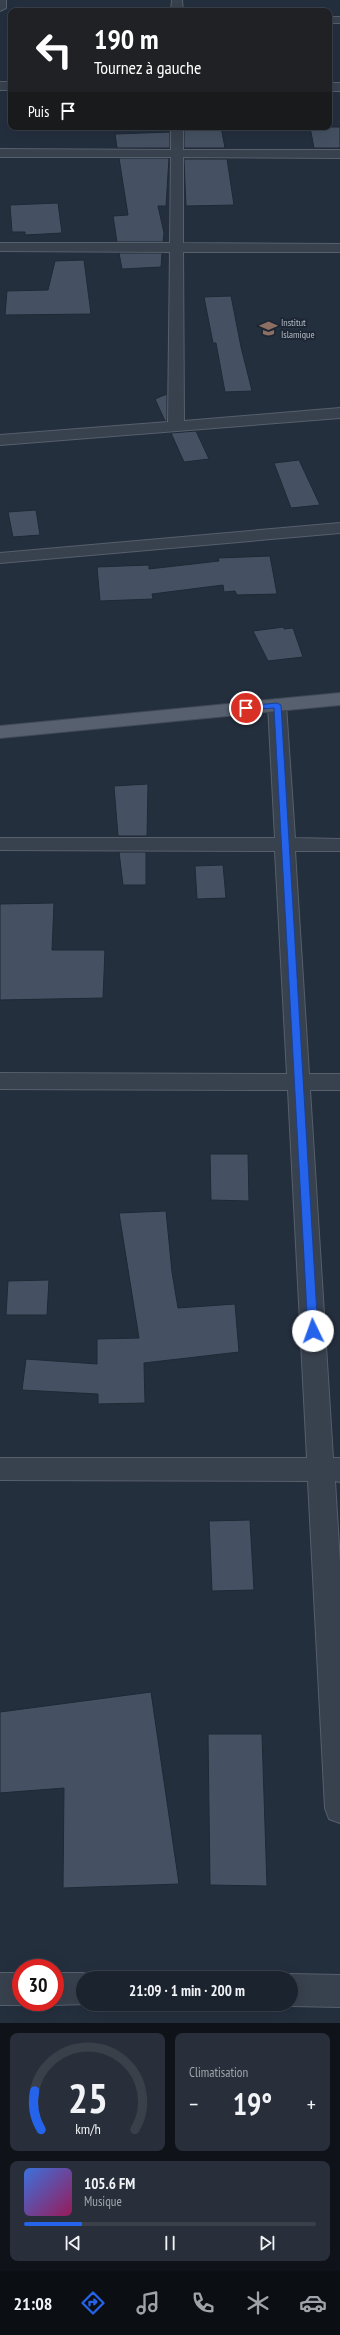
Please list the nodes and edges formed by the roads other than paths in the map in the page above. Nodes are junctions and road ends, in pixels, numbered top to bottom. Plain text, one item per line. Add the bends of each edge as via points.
1 (1, 0) edge
2 (0, 8) edge
3 (177, 130) edge
4 (0, 153) edge
5 (177, 153) junction
6 (340, 154) edge
7 (0, 247) edge
8 (177, 247) junction
9 (340, 248) edge
10 (340, 413) edge
11 (176, 426) junction
12 (0, 440) edge
13 (340, 528) edge
14 (0, 558) edge
15 (340, 699) edge
16 (277, 705) junction
17 (0, 732) edge
18 (0, 844) edge
19 (285, 845) junction
20 (340, 845) edge
21 (0, 1081) edge
22 (299, 1082) junction
23 (340, 1082) edge
24 (0, 1468) edge
25 (330, 1470) edge
26 (340, 1808) edge
27 (0, 1989) edge
28 (12, 1989) edge
29 (64, 1989) edge
30 (76, 1989) edge
31 (298, 1990) edge
32 (340, 1991) edge

1 - 2 street
3 - 5 street
4 - 5 street
5 - 6 street
5 - 8 street
7 - 8 street
8 - 9 street
8 - 11 street
10 - 11 street
11 - 12 street
13 - 14 street
15 - 16 main road
16 - 17 main road
16 - 19 street
18 - 19 street
19 - 20 street
19 - 22 street
21 - 22 street
22 - 23 street
22 - 25 street
24 - 25 street
25 - 26 street
27 - 28 street
29 - 30 street
31 - 32 street

